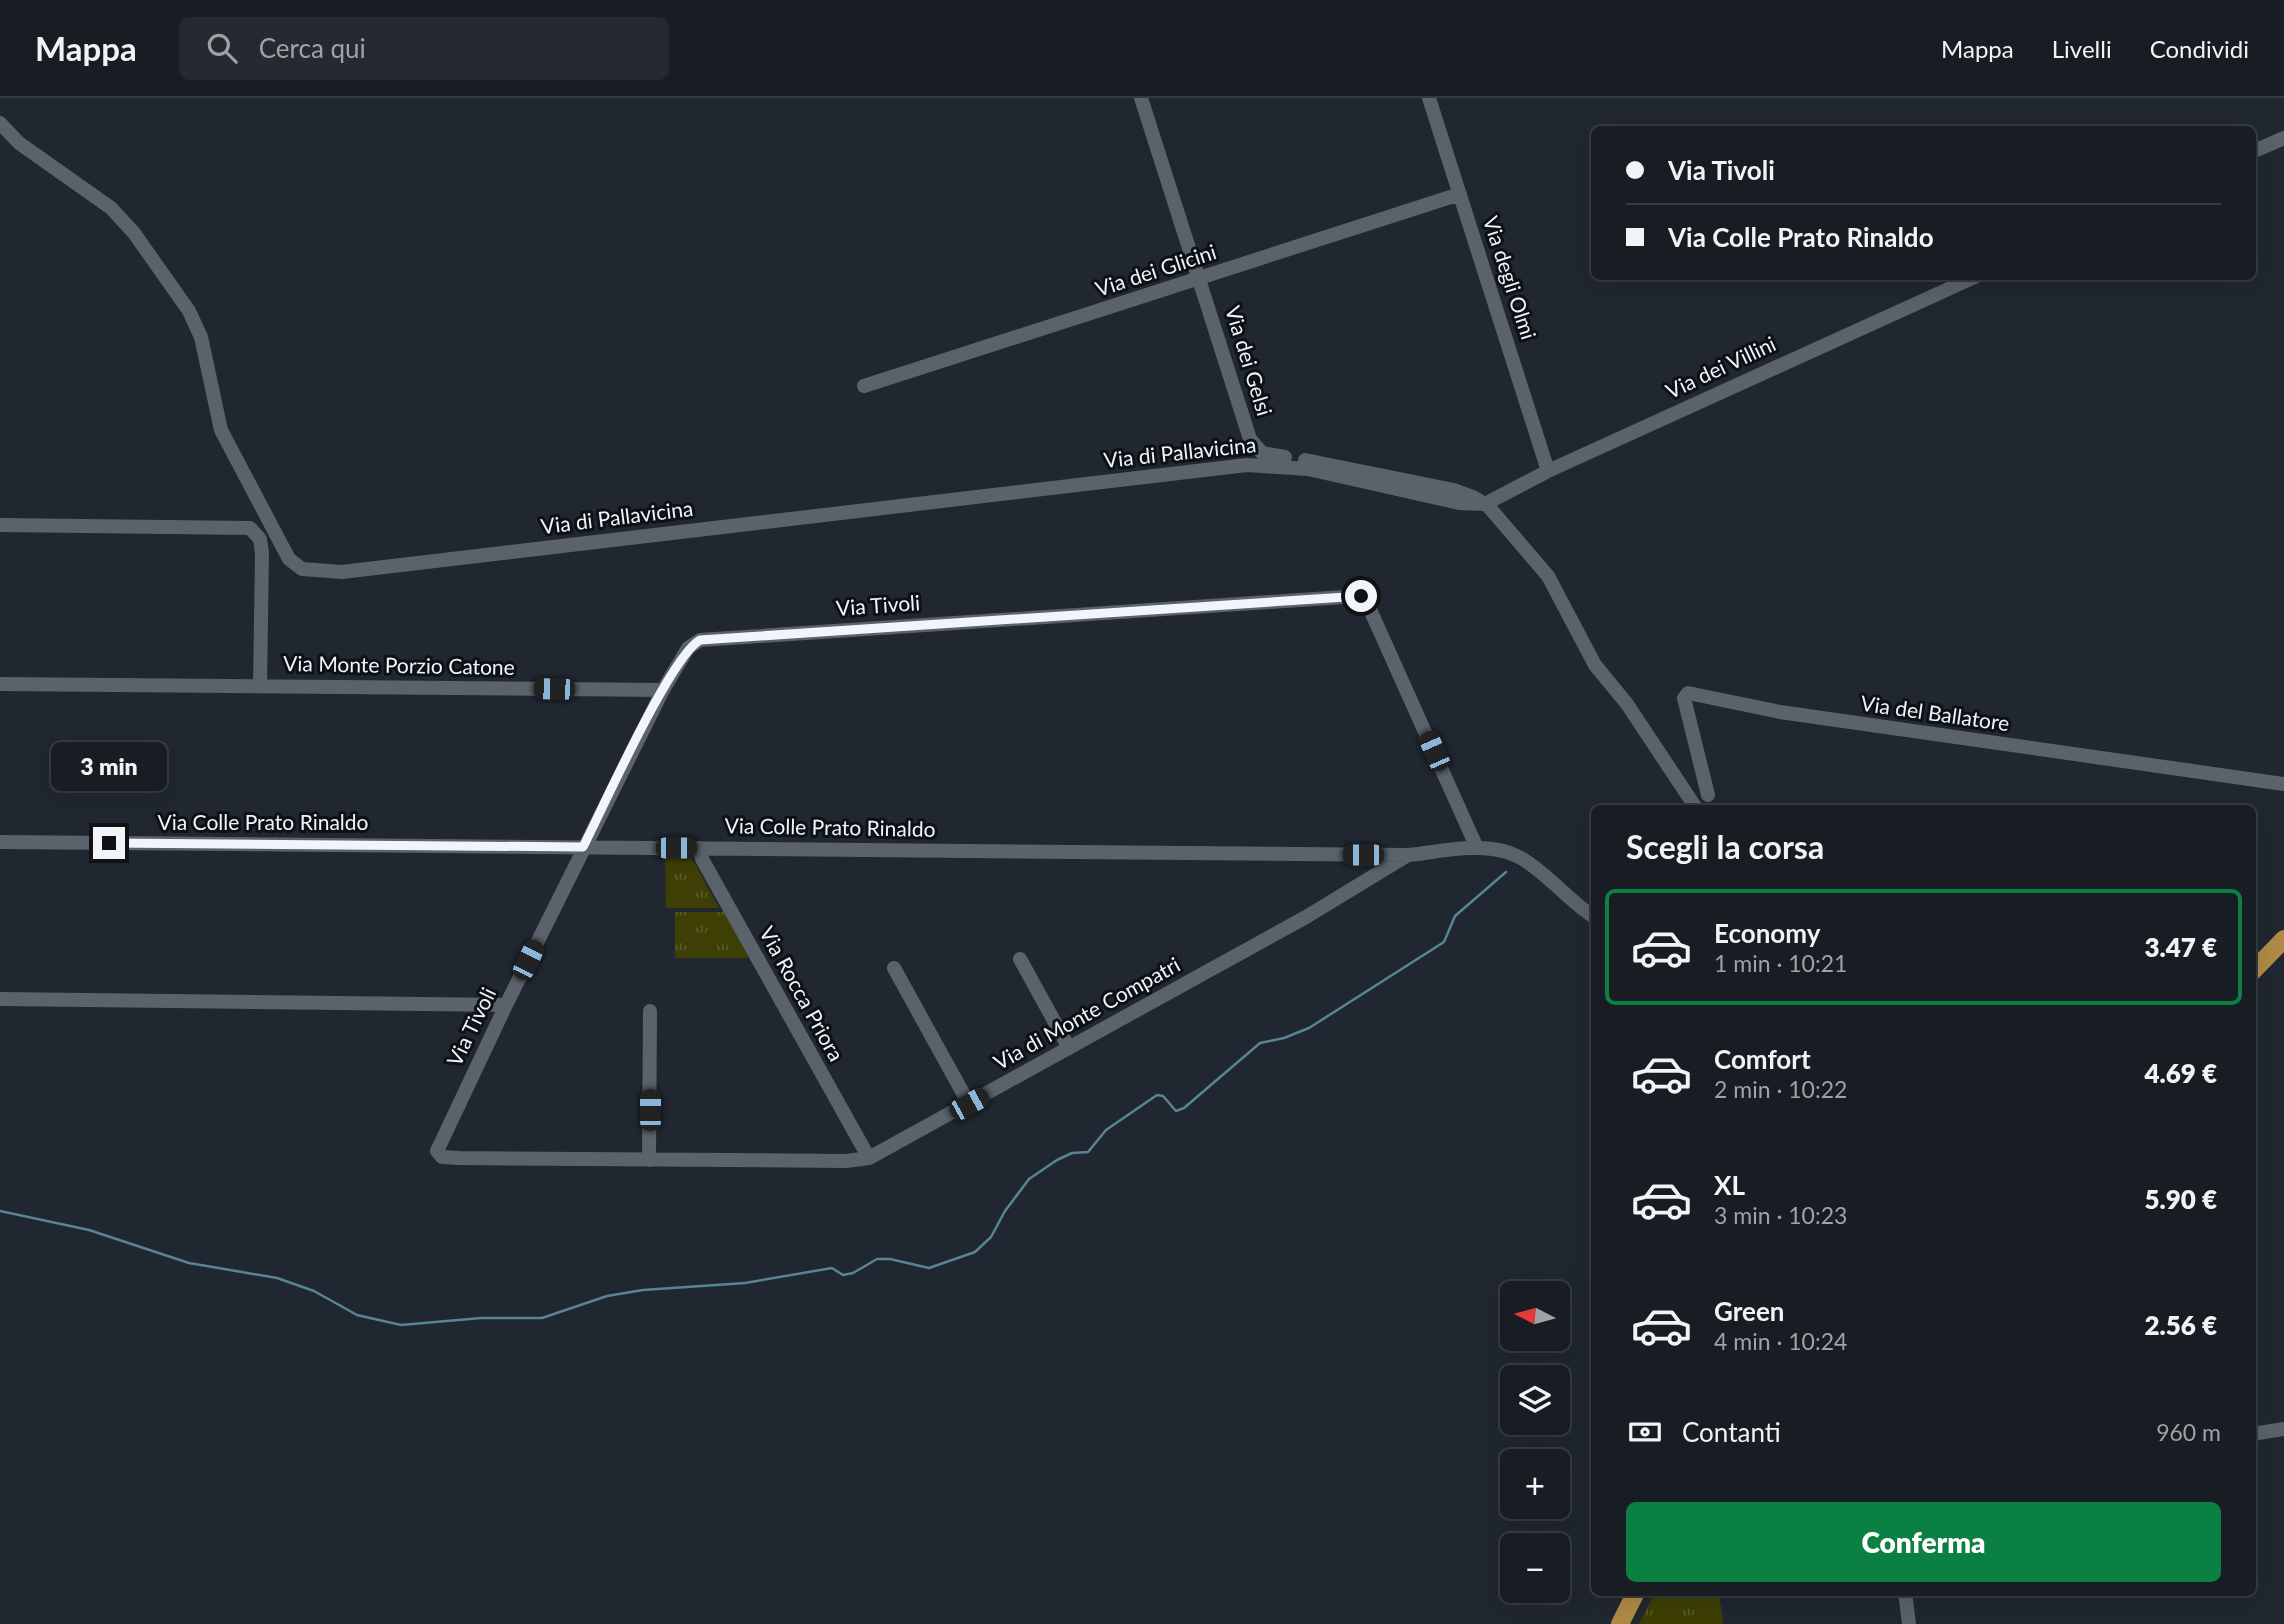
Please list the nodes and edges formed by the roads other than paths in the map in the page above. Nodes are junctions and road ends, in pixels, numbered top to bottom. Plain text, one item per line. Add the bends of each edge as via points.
1 (1141, 98) edge
2 (1429, 98) edge
3 (0, 123) edge
4 (2284, 138) edge
5 (2256, 150) edge
6 (1460, 194) junction
7 (1201, 279) junction
8 (1968, 280) edge
9 (864, 386) dead end
10 (1548, 471) junction
11 (1485, 504) junction
12 (0, 525) edge
13 (0, 684) edge
14 (260, 686) junction
15 (663, 690) junction
16 (2284, 784) edge
17 (1708, 795) dead end
18 (1694, 805) edge
19 (0, 842) edge
20 (583, 847) junction
21 (699, 848) junction
22 (1477, 848) junction
23 (1408, 855) junction
24 (1591, 915) edge
25 (2284, 939) edge
26 (1020, 959) dead end
27 (894, 968) dead end
28 (2256, 968) edge
29 (0, 999) edge
30 (506, 1004) junction
31 (650, 1011) dead end
32 (1069, 1048) junction
33 (969, 1104) junction
34 (438, 1154) joint
35 (869, 1158) junction
36 (649, 1160) junction
37 (2284, 1429) edge
38 (2256, 1433) edge
39 (1634, 1596) edge
40 (1906, 1596) edge
41 (1620, 1624) edge
42 (1909, 1624) edge

1 - 7 street, Via dei Gelsi
2 - 6 street, Via degli Olmi
3 - 11 street, Via di Pallavicina via 19,144 111,208 189,311 201,337 221,430 289,559 302,569 342,572 1247,465 1308,469 1459,503
4 - 5 street
6 - 7 street, Via dei Glicini
6 - 10 street, Via degli Olmi
7 - 9 street, Via dei Glicini
7 - 11 street, Via dei Gelsi via 1257,450 1454,491
8 - 10 street, Via dei Villini
10 - 11 street, Via dei Villini
11 - 18 street via 1555,585 1595,665 1628,704
12 - 14 street via 250,528 260,539 262,553
13 - 14 street, Via Monte Porzio Catone
14 - 15 street, Via Monte Porzio Catone
15 - 20 street, Via Tivoli
15 - 22 street, Via Tivoli via 688,648 707,638 1359,596 1368,605
16 - 17 street, Via del Ballatore via 1780,712 1686,693
19 - 20 street, Via Colle Prato Rinaldo
20 - 21 street, Via Colle Prato Rinaldo
20 - 30 street, Via Tivoli
21 - 23 street, Via Colle Prato Rinaldo
21 - 35 street, Via Rocca Priora
22 - 23 street, Via Colle Prato Rinaldo
22 - 24 street, Via Colle Prato Rinaldo via 1521,858
23 - 32 street, Via di Monte Compatri
25 - 28 main road
26 - 32 street
27 - 33 street
29 - 30 street
30 - 34 street, Via Tivoli
31 - 36 street
32 - 33 street, Via di Monte Compatri
33 - 35 street, Via di Monte Compatri
34 - 36 street, Via di Monte Compatri
35 - 36 street, Via di Monte Compatri
37 - 38 street
39 - 41 main road
40 - 42 street

